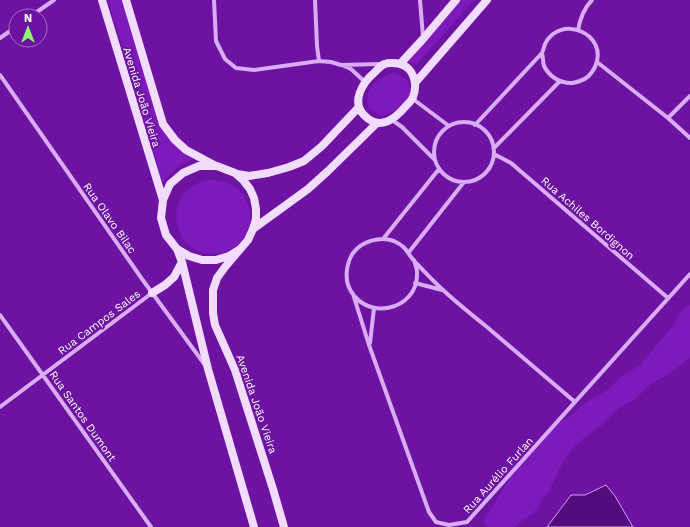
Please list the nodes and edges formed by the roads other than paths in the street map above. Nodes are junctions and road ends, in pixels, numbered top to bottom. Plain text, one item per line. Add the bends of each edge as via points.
1 (54, 0) edge
2 (102, 0) edge
3 (126, 0) edge
4 (214, 0) edge
5 (315, 0) edge
6 (420, 0) edge
7 (456, 0) edge
8 (487, 0) edge
9 (592, 0) edge
10 (42, 8) edge
11 (578, 30) junction
12 (423, 39) junction
13 (542, 53) junction
14 (319, 61) junction
15 (597, 62) junction
16 (341, 64) junction
17 (384, 64) junction
18 (400, 64) junction
19 (0, 75) edge
20 (560, 81) junction
21 (365, 82) junction
22 (415, 84) junction
23 (690, 96) edge
24 (413, 98) junction
25 (359, 107) junction
26 (668, 118) junction
27 (391, 119) junction
28 (377, 123) junction
29 (475, 124) junction
30 (449, 126) junction
31 (690, 138) edge
32 (494, 148) junction
33 (494, 154) junction
34 (435, 160) junction
35 (217, 166) junction
36 (439, 169) junction
37 (235, 173) junction
38 (464, 182) junction
39 (163, 200) junction
40 (253, 229) junction
41 (383, 239) junction
42 (177, 249) junction
43 (240, 249) junction
44 (409, 252) junction
45 (414, 260) junction
46 (182, 262) junction
47 (690, 274) edge
48 (415, 283) junction
49 (442, 290) junction
50 (152, 293) junction
51 (353, 294) junction
52 (668, 298) junction
53 (374, 308) junction
54 (0, 315) edge
55 (369, 345) junction
56 (208, 369) junction
57 (43, 375) junction
58 (575, 402) junction
59 (0, 407) edge
60 (151, 527) edge
61 (254, 527) edge
62 (284, 527) edge

1 - 10 street
2 - 39 main road, Avenida João Vieira
3 - 35 main road, Avenida João Vieira via 164,124 186,150
4 - 14 street via 216,41 225,59 236,68 254,70
5 - 14 street
6 - 12 street
7 - 12 main road
8 - 22 main road
9 - 11 street via 585,8
11 - 13 street via 569,28 551,36
11 - 15 street via 592,39 598,54
12 - 18 main road
13 - 20 street via 544,65 550,75
13 - 29 street
14 - 16 street
15 - 20 street via 592,72 583,80 572,84
15 - 26 street
16 - 17 street
16 - 21 street
17 - 18 main road
17 - 21 main road
18 - 22 main road via 409,69
19 - 50 street, Rua Olavo Bilac
20 - 32 street
21 - 25 main road via 358,101
22 - 24 main road
23 - 26 street
24 - 27 main road
24 - 30 street
25 - 28 main road via 362,114
25 - 37 main road via 304,161 268,173 249,176
26 - 31 street
27 - 28 main road
27 - 34 street
28 - 40 main road via 308,189
29 - 30 street via 466,122
29 - 32 street via 488,134
30 - 34 street via 440,135 435,147
32 - 33 street
33 - 38 street via 491,165 484,174 475,180
33 - 52 street, Rua Achiles Bordignon via 510,163
34 - 36 street
35 - 37 main road
35 - 39 main road via 199,166 183,173 170,184
36 - 38 street via 450,179
36 - 41 street
37 - 40 main road via 250,189 254,198 256,219
38 - 44 street
39 - 42 main road via 161,218 166,235
40 - 43 main road
41 - 44 street via 402,245
41 - 51 street via 372,240 362,245 348,262 348,284
42 - 43 main road via 202,260 216,260
42 - 46 main road
43 - 62 main road, Avenida João Vieira via 217,278 213,290 213,313 215,325 235,370
44 - 45 street
45 - 48 street via 417,272
45 - 49 street
46 - 50 main road via 174,277
46 - 56 main road
47 - 52 street, Rua Aurélio Furlan
48 - 49 street
48 - 53 street via 404,301 384,309
49 - 58 street
50 - 56 street, Rua Olavo Bilac
50 - 57 street, Rua Campos Sales
51 - 53 street via 358,300
51 - 55 street, Rua Aurélio Furlan
52 - 58 street, Rua Aurélio Furlan
53 - 55 street, Rua Aurélio Furlan
54 - 57 street, Rua Santos Dumont
55 - 58 street, Rua Aurélio Furlan via 429,512 436,522 449,525 467,522
56 - 61 main road
57 - 59 street, Rua Campos Sales
57 - 60 street, Rua Santos Dumont

